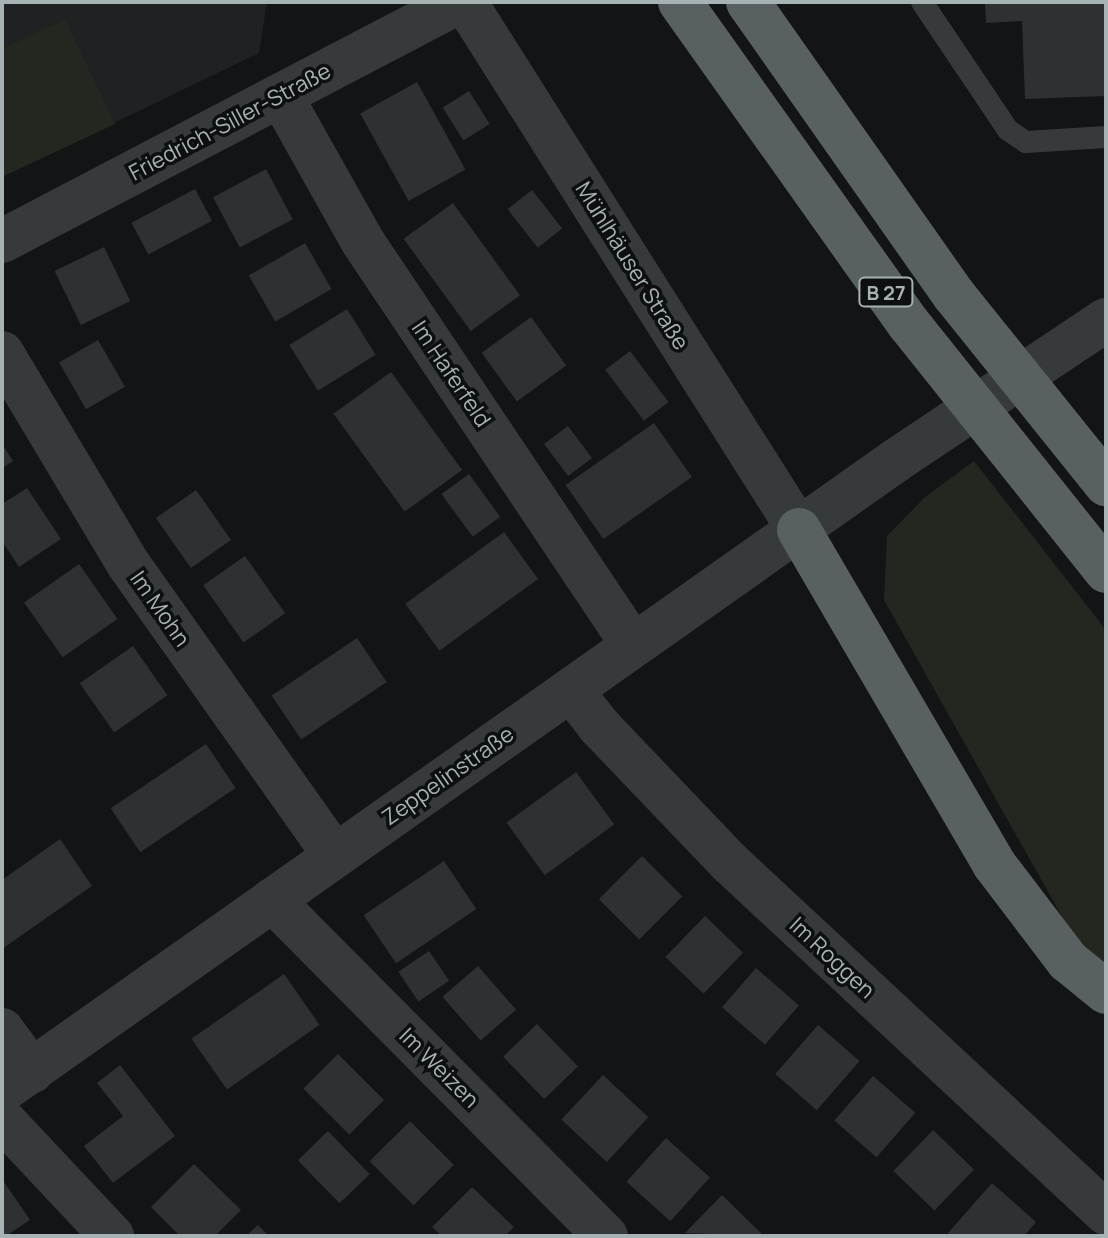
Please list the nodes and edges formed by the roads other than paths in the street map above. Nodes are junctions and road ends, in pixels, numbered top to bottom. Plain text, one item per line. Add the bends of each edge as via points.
1 (462, 2) edge
2 (680, 2) edge
3 (748, 2) edge
4 (922, 2) edge
5 (281, 96) junction
6 (1106, 137) edge
7 (2, 241) edge
8 (1097, 325) edge
9 (2, 353) edge
10 (1106, 484) edge
11 (799, 530) junction
12 (1106, 571) edge
13 (633, 645) junction
14 (571, 690) junction
15 (334, 855) junction
16 (272, 900) junction
17 (1106, 992) edge
18 (2, 1030) edge
19 (17, 1081) edge
20 (2, 1119) edge
21 (1106, 1213) edge
22 (112, 1236) edge
23 (606, 1236) edge

1 - 5 street, Friedrich-Siller-Straße
1 - 11 street, Mühlhäuser Straße
2 - 12 highway, B 27 via 909,324
3 - 10 highway, B 27 via 954,295
4 - 6 lane via 1008,130 1026,142
5 - 7 street, Friedrich-Siller-Straße
5 - 13 street, Im Haferfeld via 363,242
8 - 11 street, Zeppelinstraße
9 - 15 street, Im Mohn via 129,565
11 - 13 street, Zeppelinstraße
11 - 17 highway via 994,864 1068,961
13 - 14 street, Zeppelinstraße
14 - 15 street, Zeppelinstraße
14 - 21 street, Im Roggen via 730,863
15 - 16 street, Zeppelinstraße
16 - 19 street, Zeppelinstraße
16 - 23 street, Im Weizen
18 - 19 street
20 - 22 street

